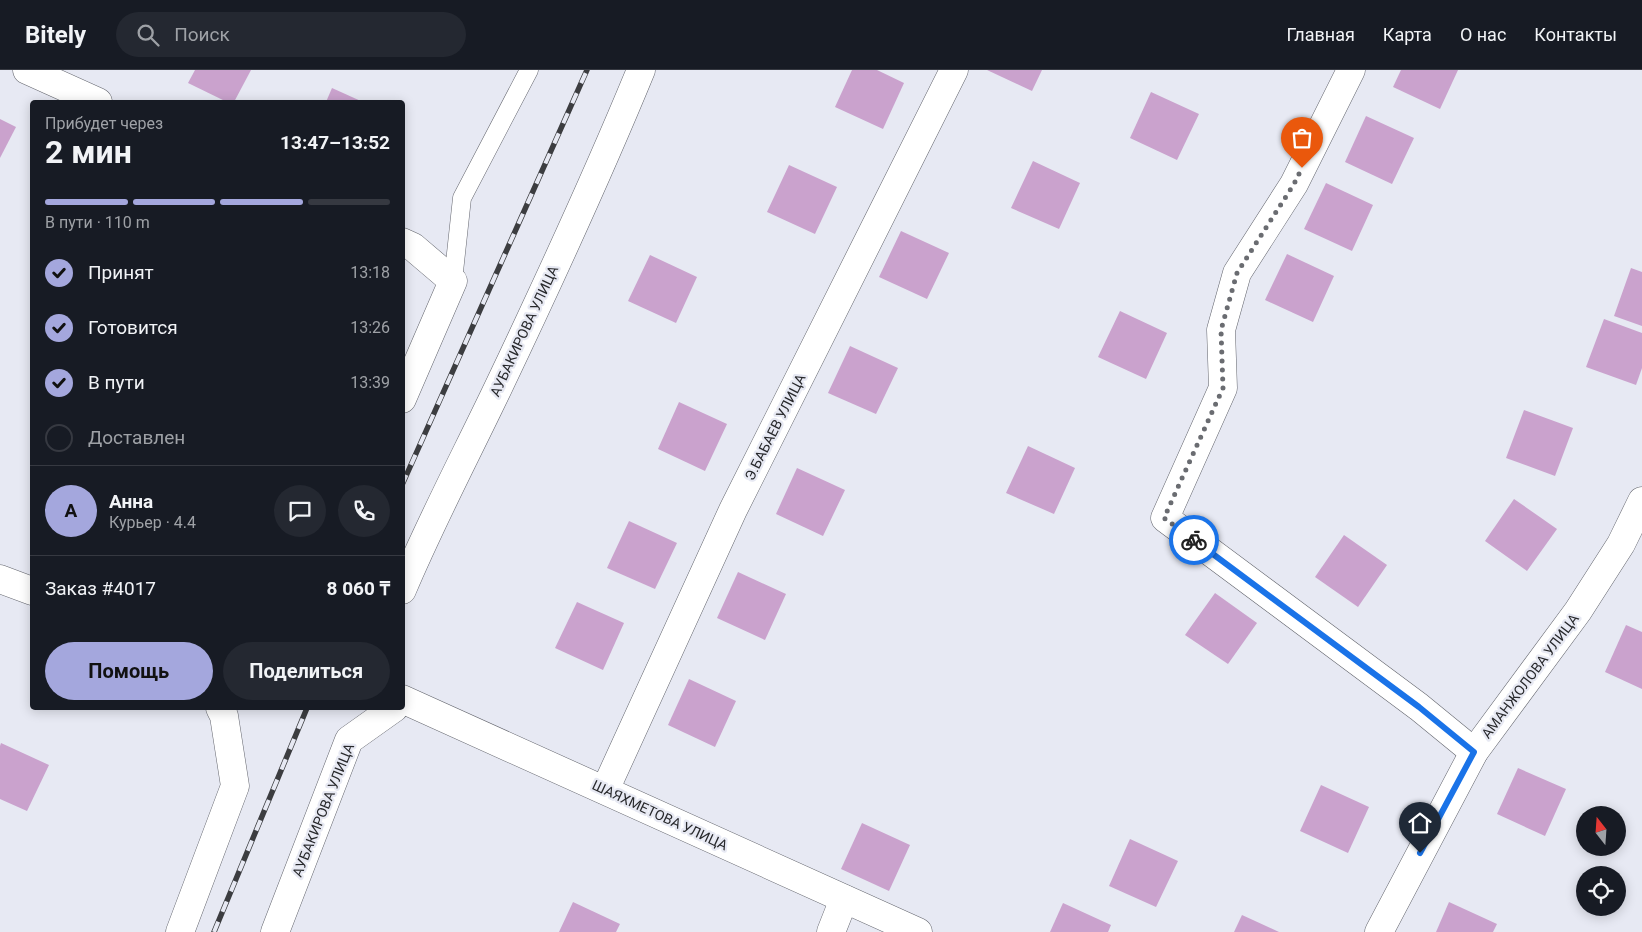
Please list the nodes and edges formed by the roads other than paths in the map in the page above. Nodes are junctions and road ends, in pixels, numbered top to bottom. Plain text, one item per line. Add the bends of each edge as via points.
1 (27, 70) edge
2 (528, 70) edge
3 (641, 70) edge
4 (954, 70) edge
5 (1351, 70) edge
6 (94, 100) edge
7 (405, 243) edge
8 (453, 281) junction
9 (405, 392) edge
10 (1642, 501) edge
11 (0, 579) edge
12 (405, 583) edge
13 (30, 590) edge
14 (405, 703) edge
15 (221, 710) edge
16 (389, 710) edge
17 (1474, 752) junction
18 (605, 790) junction
19 (844, 899) junction
20 (180, 932) edge
21 (276, 932) edge
22 (831, 932) edge
23 (918, 932) edge
24 (1379, 932) edge

1 - 6 street
2 - 8 lane via 462,198
3 - 12 street, АУБАКИРОВА УЛИЦА via 499,387
4 - 18 street, Э.БАБАЕВ УЛИЦА via 733,510
5 - 17 street via 1294,184 1237,273 1221,330 1223,388 1164,518 1419,707
7 - 8 street
8 - 9 street
10 - 17 street, АМАНЖОЛОВА УЛИЦА via 1621,544 1578,611
11 - 13 street
14 - 18 street, ШАЯХМЕТОВА УЛИЦА
15 - 20 street via 235,786
16 - 21 street, АУБАКИРОВА УЛИЦА via 349,740
17 - 24 street, АМАНЖОЛОВА УЛИЦА
18 - 19 street, ШАЯХМЕТОВА УЛИЦА
19 - 22 street
19 - 23 street, ШАЯХМЕТОВА УЛИЦА

